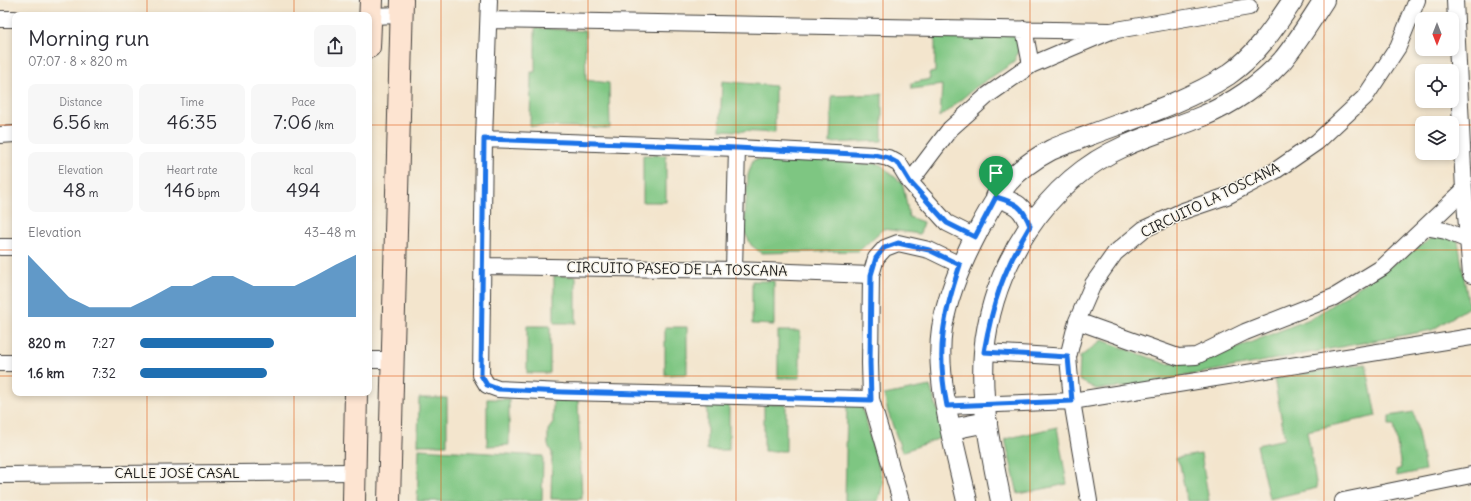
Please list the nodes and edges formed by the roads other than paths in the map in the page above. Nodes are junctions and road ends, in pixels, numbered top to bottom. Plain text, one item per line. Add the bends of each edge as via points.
1 (489, 0) edge
2 (1293, 0) edge
3 (1324, 0) edge
4 (1417, 0) edge
5 (1455, 0) edge
6 (1249, 7) dead end
7 (402, 8) edge
8 (370, 10) edge
9 (0, 19) edge
10 (12, 19) edge
11 (489, 20) junction
12 (1024, 29) junction
13 (1111, 31) junction
14 (1031, 65) junction
15 (12, 134) edge
16 (0, 135) edge
17 (484, 139) junction
18 (737, 148) junction
19 (910, 182) junction
20 (1464, 190) junction
21 (996, 197) junction
22 (1030, 226) junction
23 (1425, 227) junction
24 (975, 237) junction
25 (1468, 240) junction
26 (0, 247) edge
27 (12, 247) edge
28 (960, 265) junction
29 (483, 266) junction
30 (734, 270) junction
31 (871, 275) junction
32 (1471, 275) edge
33 (1077, 321) junction
34 (1471, 337) edge
35 (984, 352) junction
36 (1068, 357) junction
37 (372, 360) edge
38 (393, 360) junction
39 (0, 363) edge
40 (12, 363) edge
41 (356, 396) edge
42 (871, 400) junction
43 (1072, 401) junction
44 (947, 406) junction
45 (986, 413) junction
46 (952, 429) junction
47 (354, 472) junction
48 (0, 475) edge
49 (1471, 476) edge
50 (354, 501) edge
51 (389, 501) edge
52 (901, 501) edge
53 (967, 501) edge
54 (1001, 501) edge
55 (1090, 501) edge
56 (1344, 501) edge

1 - 11 street
2 - 21 street via 1265,41 1229,74 1185,97 1053,149 1027,164
3 - 22 street via 1282,61 1246,92 1204,116 1124,146 1085,168 1054,194
4 - 33 street, CIRCUITO LA TOSCANA via 1398,48 1365,97 1317,142 1275,171 1227,196 1183,211 1144,229 1115,253 1093,284
5 - 20 street
6 - 13 street
7 - 8 street
7 - 38 main road
9 - 10 street
11 - 12 street
11 - 17 street
12 - 13 street
12 - 14 street
13 - 14 street
14 - 19 street via 988,95 950,129
15 - 16 street
17 - 18 street
17 - 29 street
18 - 19 street via 874,155 899,164
18 - 30 street
19 - 24 street via 947,223
20 - 23 street
20 - 25 street
21 - 22 street via 1020,207 1026,214
21 - 24 street
22 - 35 street via 1013,254 1000,284
23 - 25 street via 1446,231
23 - 33 street via 1383,267 1334,297 1246,332 1196,356 1178,357
24 - 28 street
25 - 32 street
26 - 27 street
28 - 31 street via 929,250 898,243 884,248 876,258
28 - 44 street via 947,303 942,330 941,359
29 - 30 street, CIRCUITO PASEO DE LA TOSCANA
29 - 42 street via 481,375 487,385 498,389
30 - 31 street, CIRCUITO PASEO DE LA TOSCANA
31 - 42 street
33 - 36 street, CIRCUITO LA TOSCANA
34 - 43 street
35 - 36 street
35 - 45 street
36 - 43 street, CIRCUITO LA TOSCANA
37 - 38 street
38 - 51 main road
39 - 40 street
41 - 47 main road
42 - 52 street
43 - 45 street
43 - 55 street, CIRCUITO LA TOSCANA
44 - 45 street
44 - 46 street
45 - 46 street
45 - 54 street
46 - 53 street
47 - 48 street, CALLE JOSÉ CASAL
47 - 50 main road
49 - 56 street

